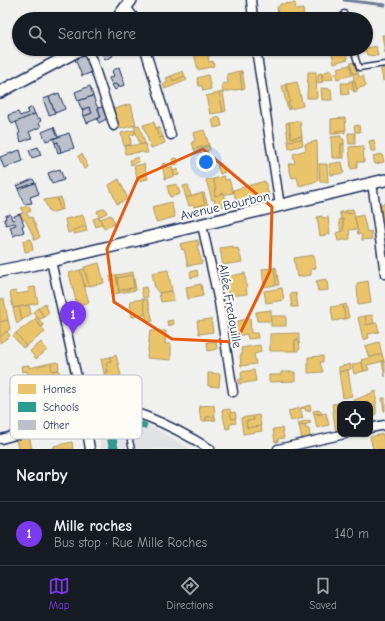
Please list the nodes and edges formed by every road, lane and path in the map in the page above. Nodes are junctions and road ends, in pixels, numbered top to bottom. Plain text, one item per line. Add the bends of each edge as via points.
1 (251, 0) edge
2 (128, 3) edge
3 (122, 12) edge
4 (252, 12) edge
5 (68, 56) edge
6 (89, 56) edge
7 (147, 56) edge
8 (258, 56) edge
9 (355, 56) edge
10 (385, 64) edge
11 (0, 92) edge
12 (114, 126) dead end
13 (170, 135) dead end
14 (385, 180) edge
15 (372, 184) junction
16 (280, 206) junction
17 (202, 225) junction
18 (51, 260) junction
19 (0, 271) edge
20 (385, 274) edge
21 (76, 375) edge
22 (233, 392) dead end
23 (142, 415) edge
24 (385, 425) edge
25 (373, 427) edge
26 (337, 436) edge
27 (88, 439) edge
28 (130, 439) edge
29 (90, 449) edge
30 (132, 449) edge
31 (210, 449) edge
32 (278, 449) edge

1 - 4 street
2 - 3 street
5 - 11 street
6 - 12 street
7 - 13 street
8 - 16 street
9 - 10 lane via 359,68
14 - 15 street, Avenue Bourbon
15 - 16 street, Avenue Bourbon
15 - 20 street
16 - 17 street, Avenue Bourbon
17 - 18 street, Avenue Bourbon
17 - 22 street, Allée Fredouille via 219,302
18 - 19 street, Avenue Bourbon
18 - 21 street
23 - 31 street via 186,434
24 - 25 street
26 - 32 street
27 - 29 street
28 - 30 lane

